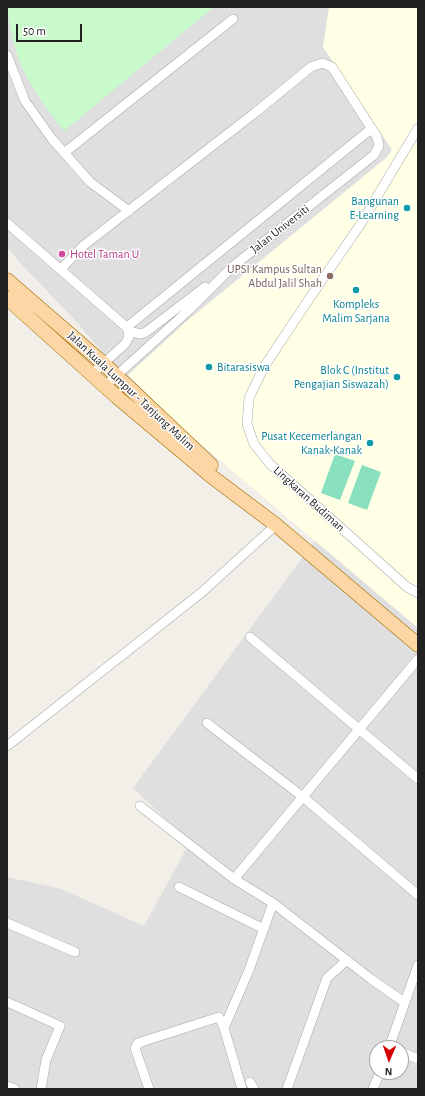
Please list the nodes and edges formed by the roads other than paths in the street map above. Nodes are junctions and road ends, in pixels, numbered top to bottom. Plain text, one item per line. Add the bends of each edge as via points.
1 (234, 19) dead end
2 (7, 55) edge
3 (12, 79) edge
4 (418, 128) edge
5 (371, 129) junction
6 (64, 153) junction
7 (129, 211) junction
8 (7, 223) edge
9 (232, 266) junction
10 (61, 269) junction
11 (7, 280) edge
12 (7, 298) edge
13 (127, 327) junction
14 (104, 364) junction
15 (92, 374) junction
16 (110, 381) junction
17 (276, 525) junction
18 (418, 593) edge
19 (250, 637) dead end
20 (418, 645) edge
21 (418, 659) edge
22 (207, 723) dead end
23 (359, 730) junction
24 (7, 746) edge
25 (418, 779) edge
26 (303, 797) junction
27 (140, 806) dead end
28 (234, 879) junction
29 (179, 887) dead end
30 (418, 895) edge
31 (273, 903) junction
32 (7, 923) edge
33 (264, 929) junction
34 (75, 952) dead end
35 (347, 960) junction
36 (418, 965) edge
37 (7, 1002) edge
38 (404, 1002) junction
39 (224, 1028) junction
40 (392, 1040) edge
41 (7, 1086) edge
42 (15, 1089) edge
43 (41, 1089) edge
44 (149, 1089) edge
45 (242, 1089) edge
46 (287, 1089) edge

1 - 6 street
2 - 3 street
3 - 6 street via 52,140
4 - 18 street, Lingkaran Budiman via 360,225 264,367 249,398 246,424 254,444 270,464 407,587
5 - 7 street via 332,67 322,63 311,67
5 - 9 street, Jalan Universiti via 377,137 379,146 374,155
5 - 13 street
6 - 7 street via 90,182
7 - 10 street via 83,246
8 - 10 street
9 - 13 street via 146,332 132,332
9 - 16 street, Jalan Universiti via 189,310
10 - 13 street
11 - 14 main road, Jalan Kuala Lumpur - Tanjung Malim
12 - 15 main road, Jalan Kuala Lumpur - Tanjung Malim
13 - 14 street via 129,337 125,344
14 - 15 street
14 - 16 main road, Jalan Kuala Lumpur - Tanjung Malim
15 - 16 main road, Jalan Kuala Lumpur - Tanjung Malim
16 - 17 main road, Jalan Kuala Lumpur - Tanjung Malim via 218,471 251,508
17 - 20 main road, Jalan Kuala Lumpur - Tanjung Malim
17 - 24 street via 201,593
19 - 23 street
21 - 23 street
22 - 26 street
23 - 25 street
23 - 26 street
26 - 28 street
26 - 30 street
27 - 28 street
28 - 31 street
29 - 33 street
31 - 33 street
31 - 35 street
32 - 34 street
33 - 39 street
35 - 38 street
35 - 46 street via 327,978
36 - 38 street
37 - 43 street via 60,1026 46,1060
38 - 40 street
39 - 44 street via 219,1016 138,1043 135,1048
39 - 45 street
41 - 42 street

